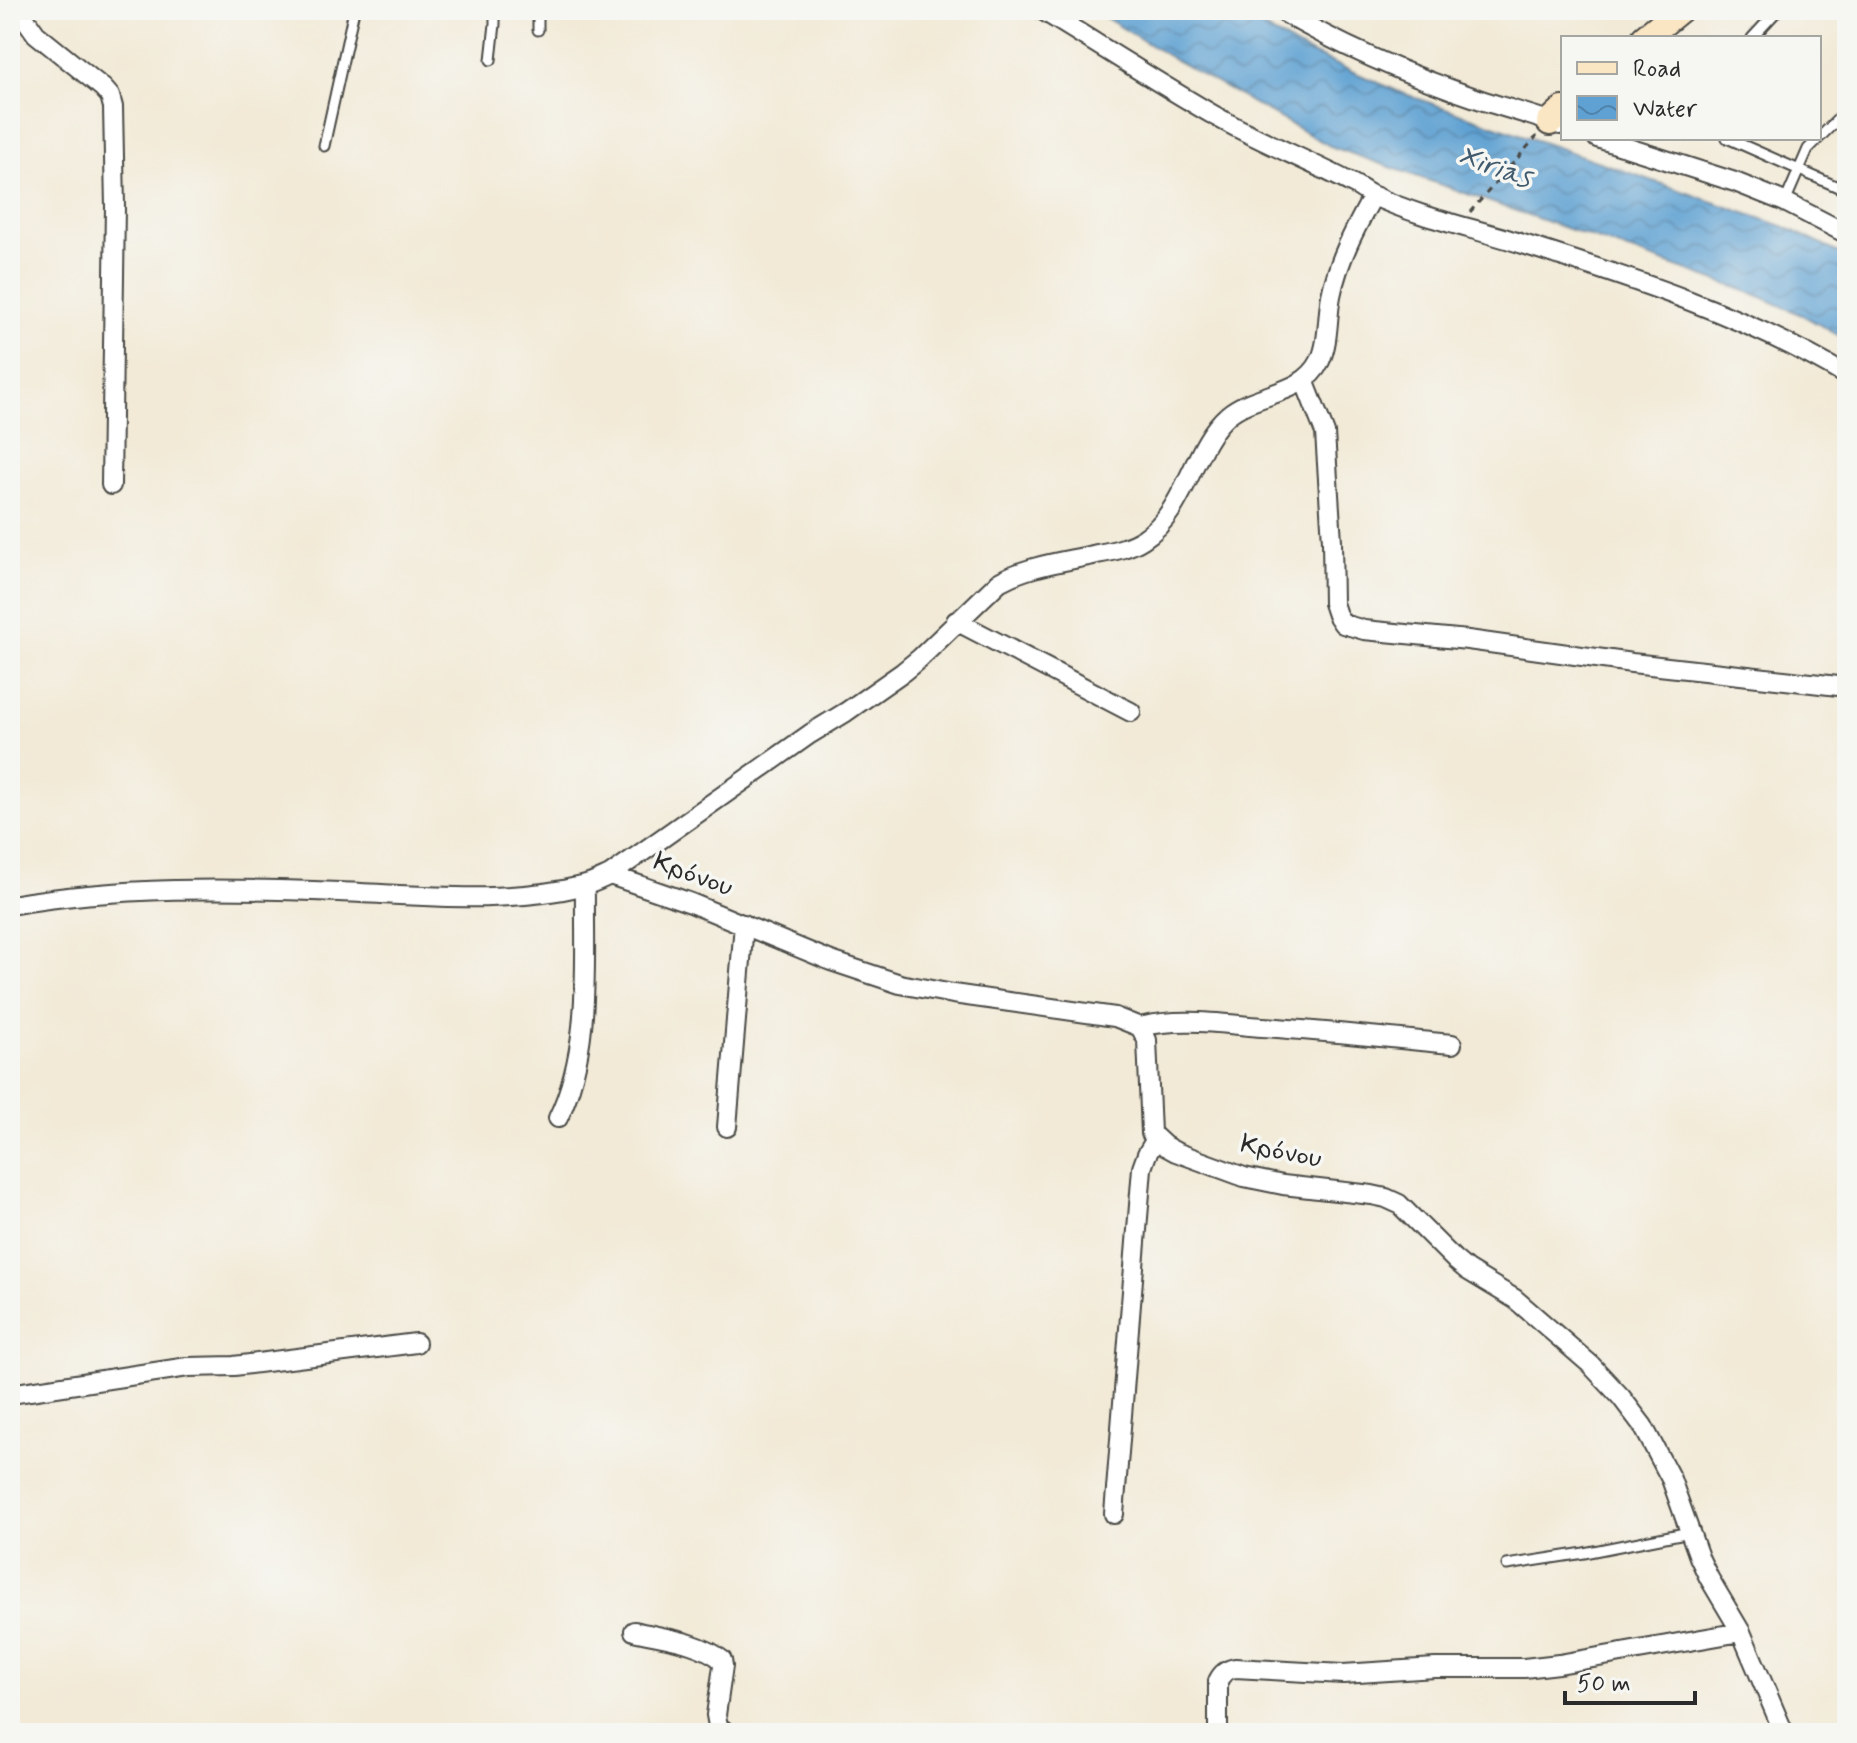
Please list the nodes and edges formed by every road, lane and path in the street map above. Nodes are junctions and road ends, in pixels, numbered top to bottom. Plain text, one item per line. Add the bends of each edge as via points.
1 (19, 10) edge
2 (354, 10) edge
3 (495, 10) edge
4 (538, 10) edge
5 (1042, 10) edge
6 (1280, 10) edge
7 (1679, 10) edge
8 (1778, 10) edge
9 (538, 30) dead end
10 (1647, 36) edge
11 (1754, 36) edge
12 (491, 60) dead end
13 (1847, 110) edge
14 (1559, 119) edge
15 (1821, 136) edge
16 (1603, 140) edge
17 (1731, 140) edge
18 (1817, 140) edge
19 (324, 146) dead end
20 (1798, 171) junction
21 (1847, 191) edge
22 (1373, 196) junction
23 (1785, 202) junction
24 (1458, 226) junction
25 (1847, 234) edge
26 (1847, 376) edge
27 (1304, 380) junction
28 (111, 485) dead end
29 (956, 621) junction
30 (1847, 687) edge
31 (1131, 712) dead end
32 (610, 875) junction
33 (585, 886) junction
34 (10, 905) edge
35 (744, 924) junction
36 (1140, 1027) junction
37 (1452, 1044) dead end
38 (558, 1118) dead end
39 (727, 1127) dead end
40 (1156, 1139) junction
41 (416, 1343) dead end
42 (10, 1394) edge
43 (1114, 1514) dead end
44 (1690, 1532) junction
45 (1507, 1565) dead end
46 (634, 1631) dead end
47 (1741, 1632) junction
48 (727, 1733) edge
49 (1218, 1733) edge
50 (1784, 1733) edge

1 - 28 street via 36,34 103,88 113,107
2 - 19 lane
3 - 12 lane
4 - 9 lane
5 - 22 street via 1218,117
6 - 14 street via 1390,65 1481,100
7 - 10 street
8 - 11 lane
13 - 15 lane
14 - 24 path
16 - 23 street
17 - 20 lane
18 - 20 lane
20 - 21 lane
20 - 23 lane
22 - 24 street
22 - 27 street via 1341,262 1321,359
23 - 25 street
24 - 26 street via 1520,242 1710,309
27 - 29 street via 1226,417 1177,501 1142,539 1119,550 1012,574
27 - 30 street via 1325,433 1333,603 1343,624
29 - 31 street
29 - 32 street via 881,689
32 - 33 street
32 - 35 street, Κρόνου
33 - 34 street via 486,897 124,891
33 - 38 street via 579,1054
35 - 36 street, Κρόνου via 900,984 1115,1017
35 - 39 street
36 - 37 street via 1190,1021
36 - 40 street via 1149,1047 1151,1133
40 - 43 street via 1142,1168
40 - 44 street, Κρόνου via 1176,1152 1244,1177 1372,1195 1399,1204 1455,1260 1515,1299 1621,1397 1671,1479
41 - 42 street via 188,1367
44 - 45 lane
44 - 47 street, Κρόνου
46 - 48 street via 712,1652 722,1660 716,1715 718,1726
47 - 49 street via 1524,1668 1343,1674 1235,1668 1218,1681
47 - 50 street, Κρόνου

